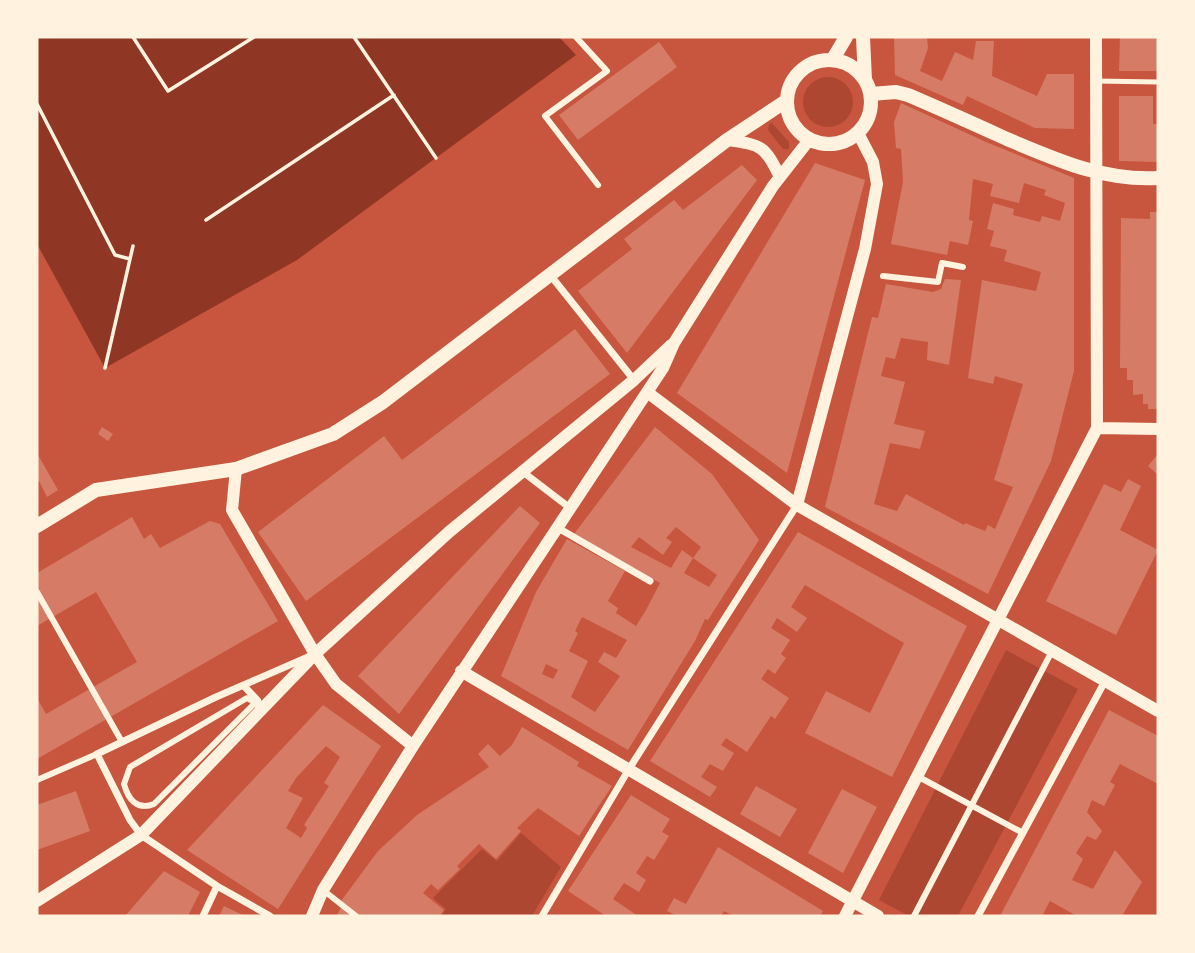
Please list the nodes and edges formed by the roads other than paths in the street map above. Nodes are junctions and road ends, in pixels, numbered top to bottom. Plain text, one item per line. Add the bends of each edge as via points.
1 (576, 37) edge
2 (846, 37) edge
3 (863, 37) edge
4 (1096, 37) edge
5 (832, 60) junction
6 (865, 80) junction
7 (1096, 81) junction
8 (1158, 82) edge
9 (871, 94) junction
10 (786, 101) junction
11 (858, 133) junction
12 (727, 140) junction
13 (809, 140) junction
14 (1096, 174) junction
15 (780, 177) junction
16 (1158, 178) edge
17 (598, 185) dead end
18 (963, 267) dead end
19 (551, 276) junction
20 (883, 276) dead end
21 (674, 343) junction
22 (634, 380) junction
23 (647, 392) junction
24 (1097, 428) junction
25 (1158, 429) edge
26 (236, 470) junction
27 (523, 472) junction
28 (797, 505) junction
29 (570, 508) junction
30 (37, 526) edge
31 (558, 528) junction
32 (650, 581) dead end
33 (37, 592) edge
34 (998, 621) junction
35 (1052, 651) junction
36 (315, 654) junction
37 (461, 671) junction
38 (1105, 681) junction
39 (244, 686) junction
40 (1158, 711) edge
41 (259, 712) junction
42 (122, 742) junction
43 (413, 746) junction
44 (97, 754) junction
45 (629, 769) junction
46 (917, 776) junction
47 (37, 780) edge
48 (138, 805) joint
49 (971, 806) junction
50 (1023, 833) junction
51 (141, 835) junction
52 (217, 886) junction
53 (323, 890) junction
54 (37, 901) edge
55 (852, 901) junction
56 (203, 916) edge
57 (270, 916) edge
58 (312, 916) edge
59 (356, 916) edge
60 (542, 916) edge
61 (845, 916) edge
62 (878, 916) edge
63 (914, 916) edge
64 (978, 916) edge

1 - 17 street via 607,71 545,116
2 - 5 main road
3 - 6 main road
4 - 7 street
5 - 6 main road via 857,70
5 - 10 main road via 801,69 790,83
6 - 9 main road
7 - 8 lane
7 - 14 street
9 - 11 main road via 869,115
9 - 14 main road via 908,95
10 - 12 main road
10 - 13 main road via 792,124
11 - 13 main road via 840,143
11 - 28 street via 873,162 877,184 863,258
12 - 15 street via 757,144
12 - 19 main road
13 - 15 street
14 - 16 main road
14 - 24 street
15 - 21 street
18 - 20 street via 942,263 938,282
19 - 22 street
19 - 26 main road via 333,434
21 - 22 street
21 - 23 street
22 - 27 street
23 - 28 street
23 - 29 street
24 - 25 street
24 - 34 street
26 - 30 main road via 96,490
26 - 36 street via 232,510
27 - 29 street
27 - 36 street via 449,532
28 - 34 street
28 - 45 street
29 - 31 street
31 - 32 street
31 - 37 street
33 - 42 street
34 - 35 street
34 - 46 street
35 - 38 street
35 - 49 street
36 - 39 street
36 - 41 street
36 - 43 street via 336,684
37 - 43 street
37 - 45 street
38 - 40 street
38 - 50 street
39 - 41 street via 258,701
39 - 42 street
41 - 51 street
42 - 44 street
43 - 53 street
44 - 47 street
44 - 51 street
45 - 55 street
45 - 60 street
46 - 49 street
46 - 55 street
48 - 48 street via 154,804 253,705 251,698 130,767 124,784
49 - 50 street
49 - 63 street
50 - 64 street
51 - 52 street
51 - 54 street
52 - 56 street
52 - 57 street
53 - 58 street
53 - 59 street
55 - 61 street
55 - 62 street

